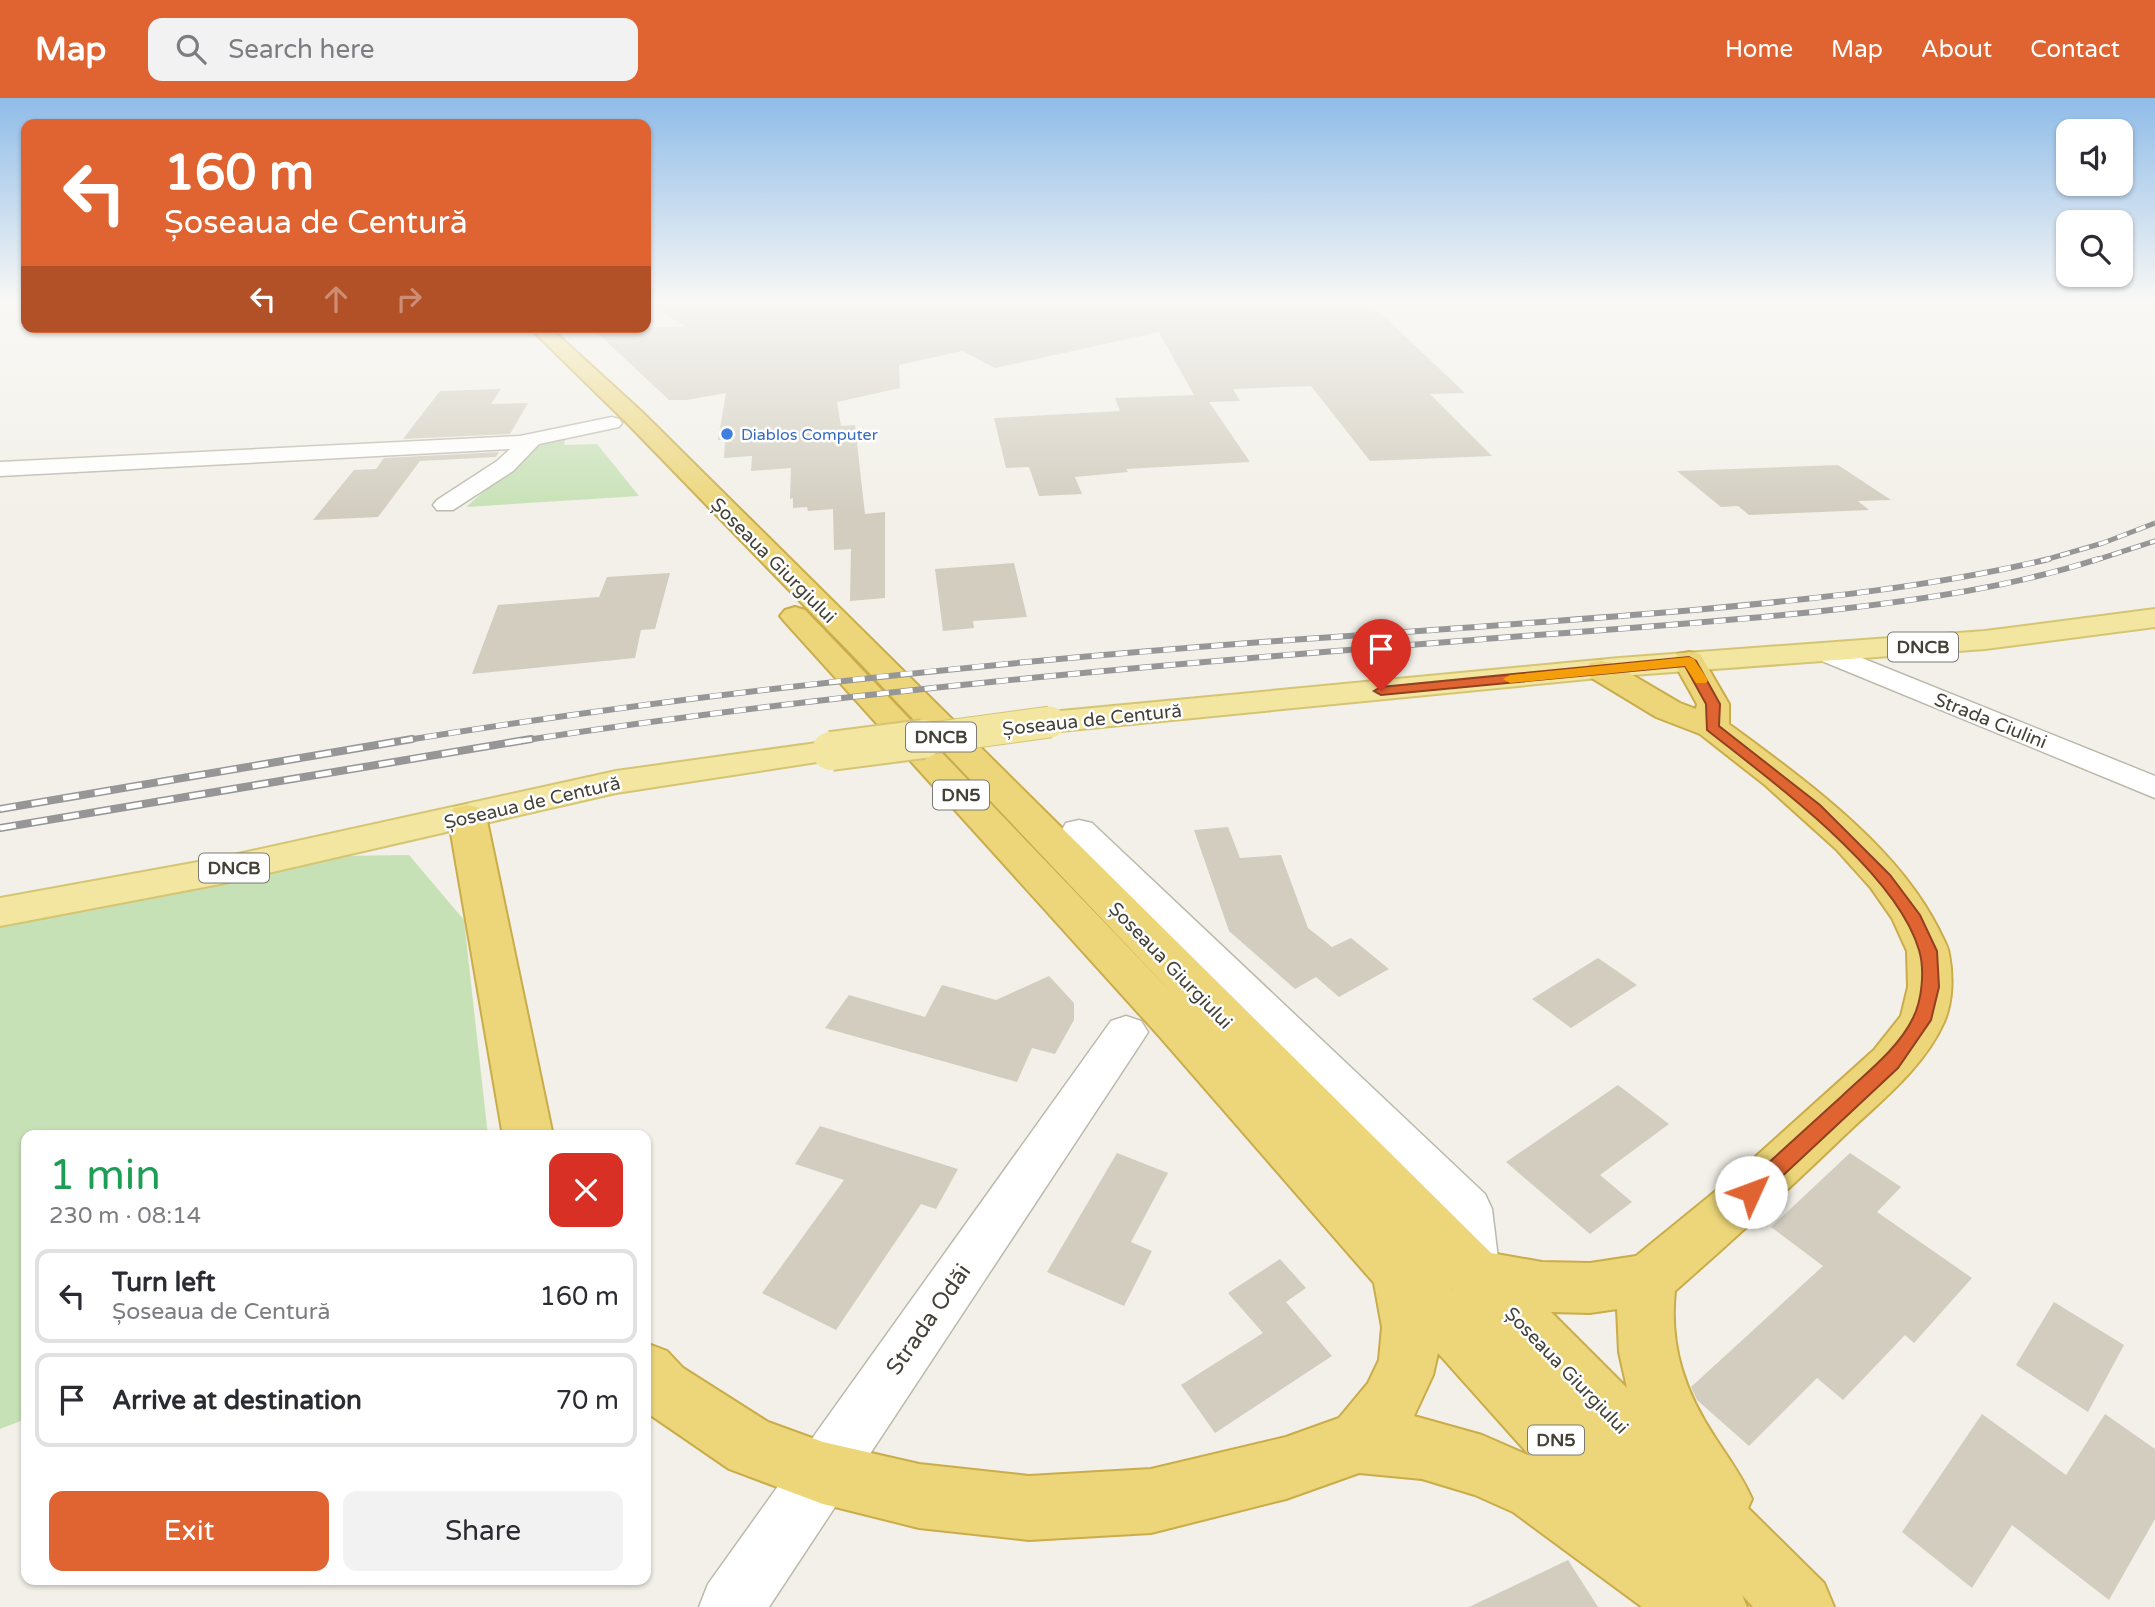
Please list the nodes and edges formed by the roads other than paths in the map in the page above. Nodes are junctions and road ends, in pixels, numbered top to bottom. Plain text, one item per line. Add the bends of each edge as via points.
1 (560, 373) edge
2 (588, 373) edge
3 (612, 423) junction
4 (531, 442) junction
5 (0, 469) edge
6 (445, 505) dead end
7 (2155, 618) edge
8 (1827, 653) junction
9 (1689, 661) junction
10 (1601, 670) junction
11 (1712, 727) junction
12 (2155, 788) edge
13 (467, 816) junction
14 (1079, 831) dead end
15 (0, 912) edge
16 (1126, 1032) dead end
17 (527, 1130) edge
18 (1400, 1273) junction
19 (1474, 1275) junction
20 (1649, 1279) junction
21 (651, 1376) edge
22 (1359, 1442) junction
23 (823, 1473) junction
24 (1794, 1601) edge
25 (731, 1607) edge
26 (1699, 1607) edge
27 (1713, 1607) edge

1 - 3 highway, Șoseaua Giurgiului / DN5
2 - 19 highway, Șoseaua Giurgiului / DN5 via 872,657
3 - 4 street
3 - 18 highway, Șoseaua Giurgiului / DN5 via 1176,1025
4 - 5 street
4 - 6 street via 505,466
7 - 8 main road, Șoseaua de Centură / DNCB via 2000,640
8 - 9 main road, Șoseaua de Centură / DNCB
8 - 12 street, Strada Ciulini
9 - 10 main road, Șoseaua de Centură / DNCB
9 - 11 highway via 1713,704
10 - 11 highway via 1668,710
10 - 13 main road, Șoseaua de Centură / DNCB, bridge via 1050,722 680,771
11 - 20 highway via 1814,808 1885,879 1911,915 1928,951 1930,987 1922,1020 1891,1062
13 - 15 main road, Șoseaua de Centură / DNCB via 220,871
13 - 17 highway
14 - 19 street via 1467,1209
16 - 23 street, Strada Odăi
18 - 22 highway via 1410,1327 1404,1376 1384,1414
18 - 27 highway, Șoseaua Giurgiului / DN5
19 - 20 highway via 1542,1287 1590,1287
19 - 24 highway, Șoseaua Giurgiului / DN5
20 - 24 highway via 1644,1326 1648,1362 1669,1421 1692,1461
21 - 23 highway via 751,1447
22 - 23 highway via 1286,1468 1151,1501 1029,1508 919,1496
22 - 26 highway via 1422,1448 1482,1466 1535,1490
23 - 25 street, Strada Odăi

